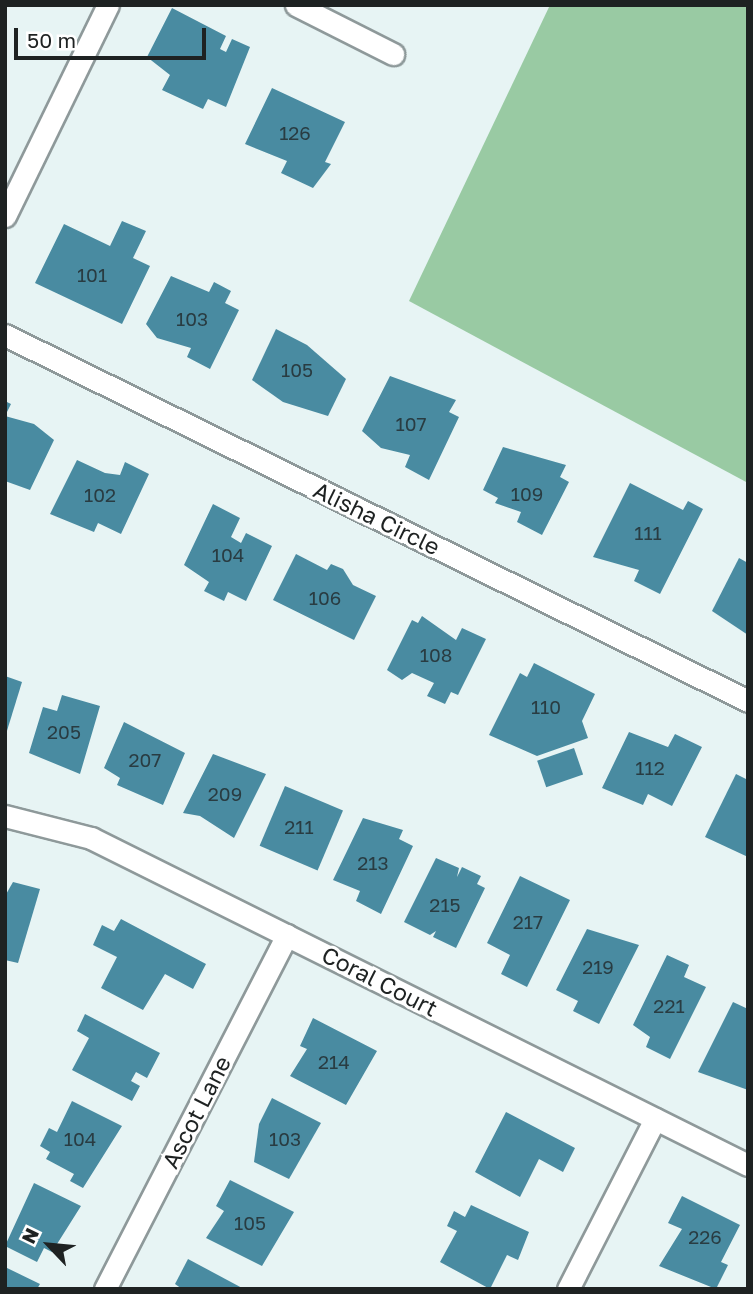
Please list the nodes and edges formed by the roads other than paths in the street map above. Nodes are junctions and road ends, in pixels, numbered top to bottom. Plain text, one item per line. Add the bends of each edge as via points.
1 (108, 5) edge
2 (296, 5) edge
3 (393, 54) dead end
4 (5, 216) edge
5 (5, 335) edge
6 (748, 701) edge
7 (5, 816) edge
8 (287, 935) junction
9 (655, 1119) junction
10 (748, 1165) edge
11 (105, 1289) edge
12 (568, 1289) edge

1 - 4 street
2 - 3 street
5 - 6 street, Alisha Circle
7 - 8 street, Coral Court via 91,838
8 - 9 street, Coral Court
8 - 11 street, Ascot Lane
9 - 10 street, Coral Court
9 - 12 street

